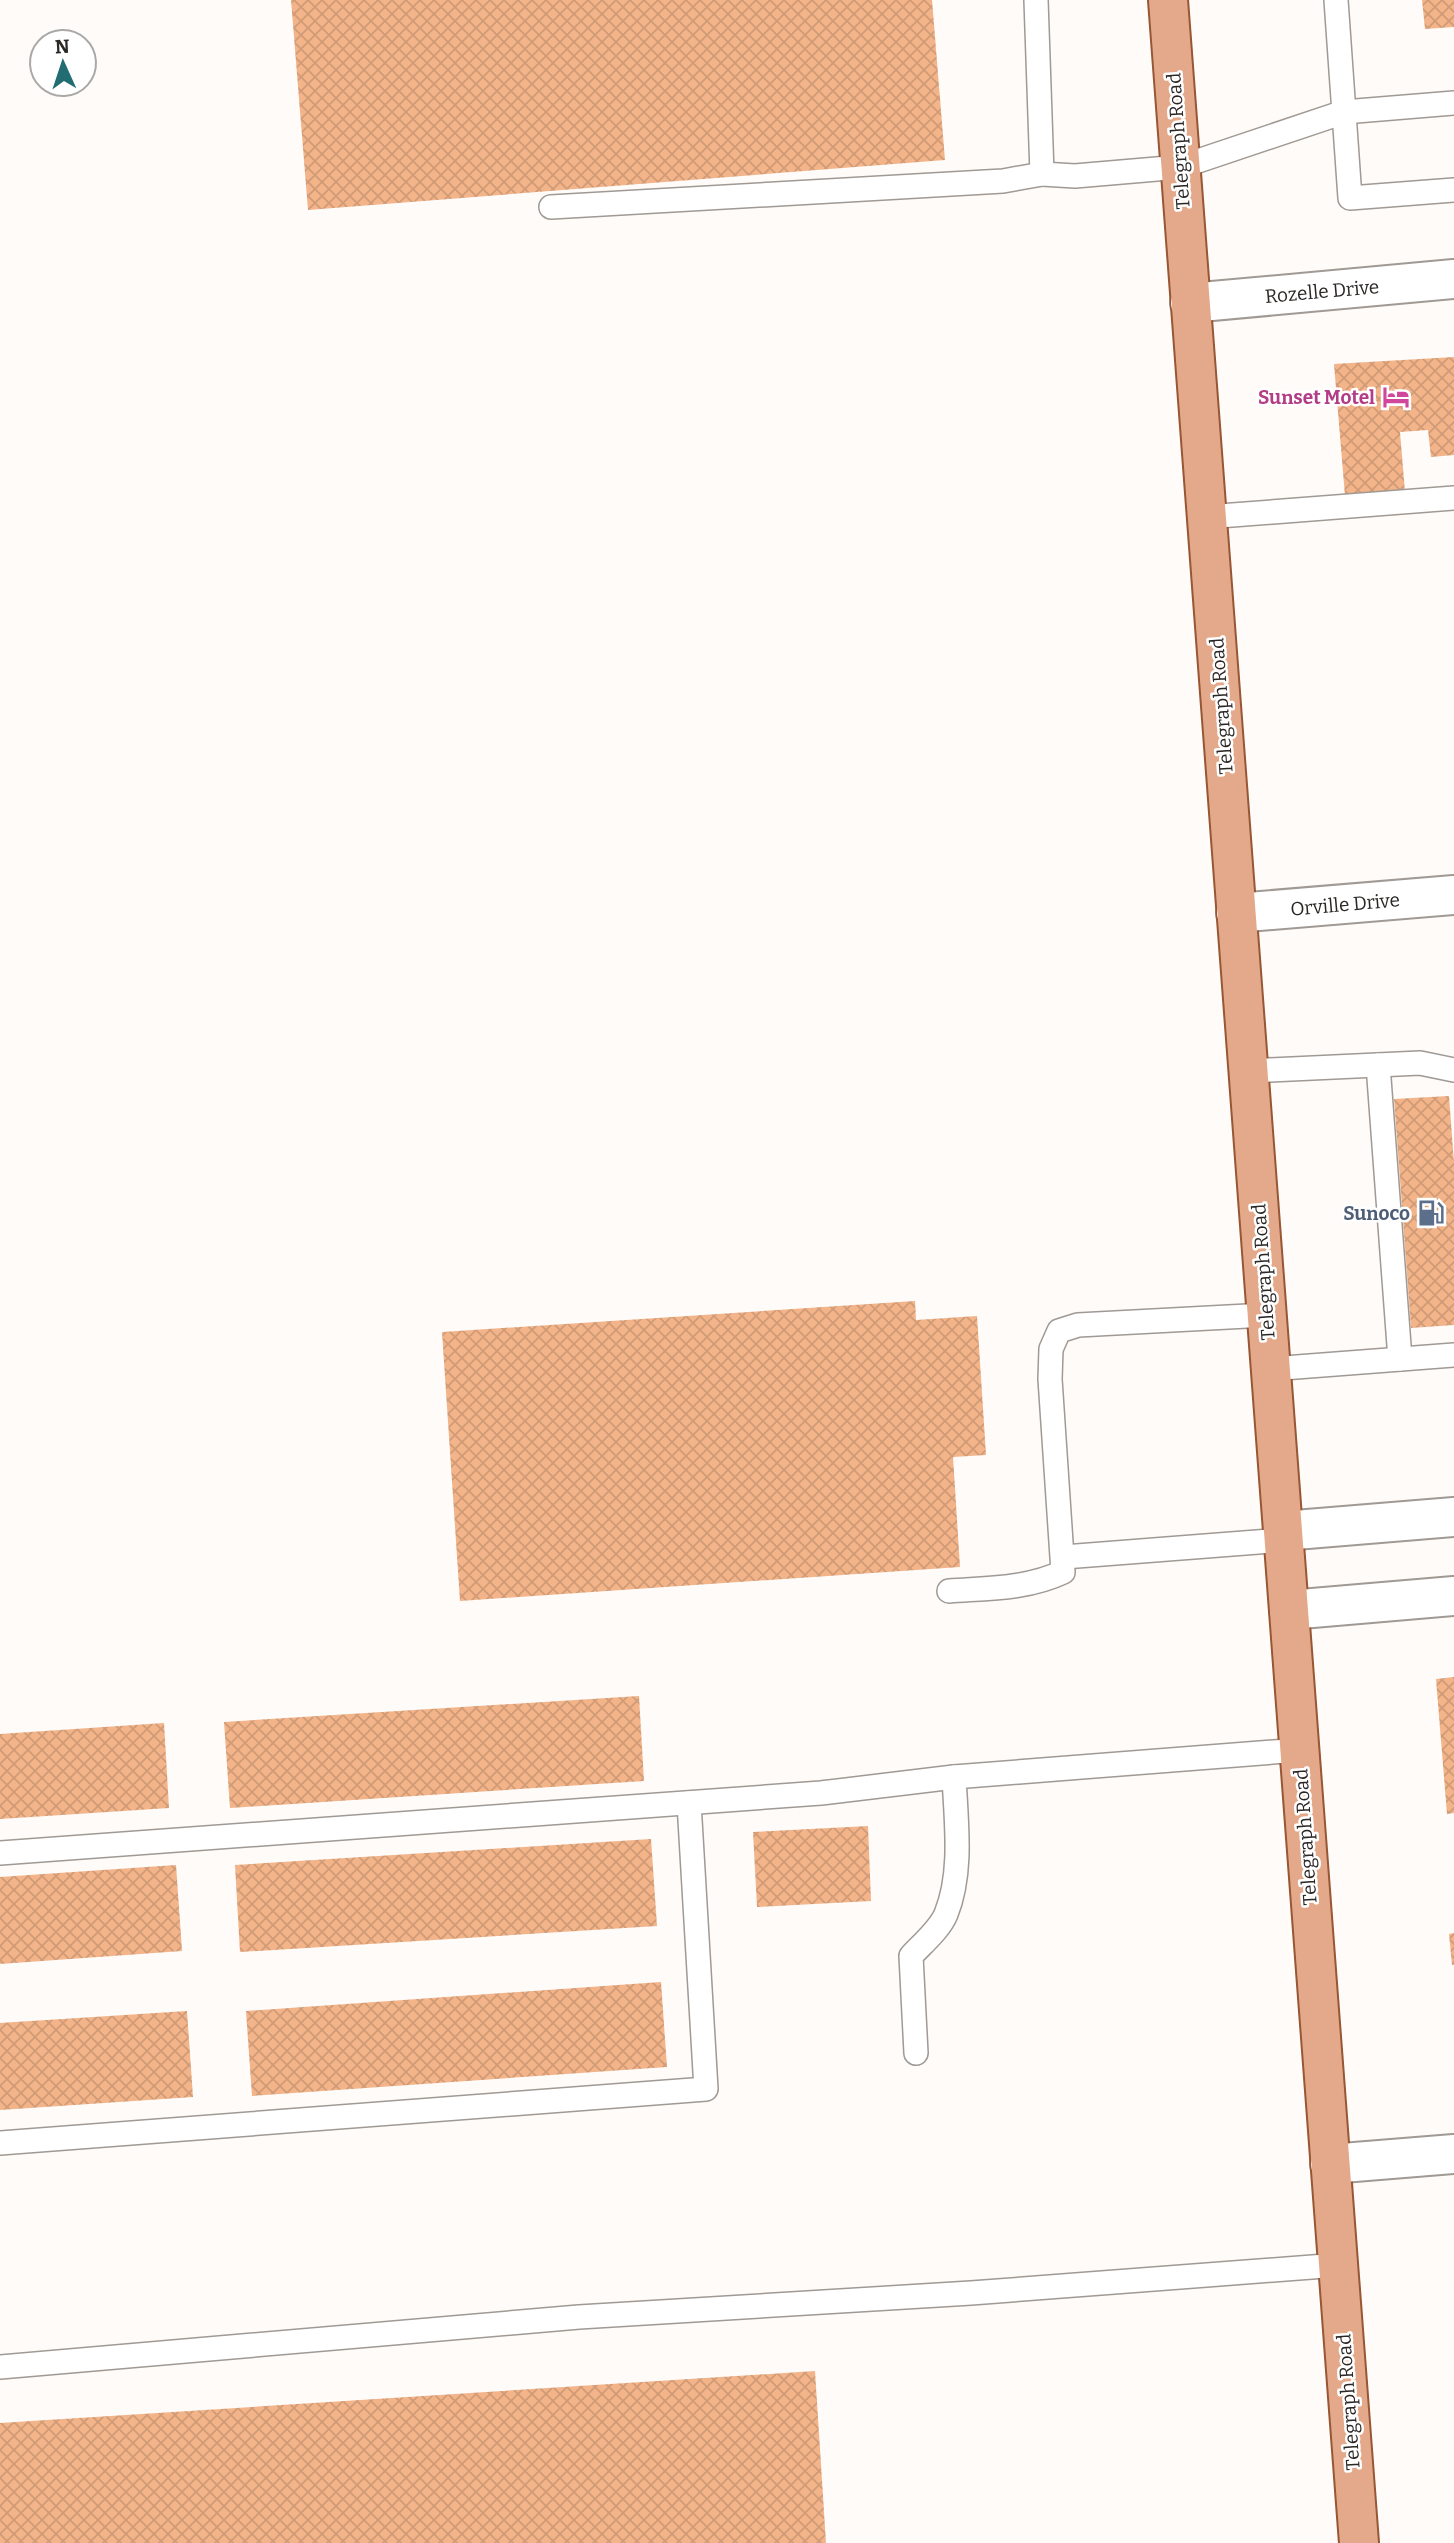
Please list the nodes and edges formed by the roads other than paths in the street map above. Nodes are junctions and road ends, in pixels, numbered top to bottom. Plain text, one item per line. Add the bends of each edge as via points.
1 (1036, 0) edge
2 (1168, 0) edge
3 (1336, 0) edge
4 (1454, 103) edge
5 (1344, 111) junction
6 (1180, 167) junction
7 (1042, 174) junction
8 (1454, 190) edge
9 (551, 207) dead end
10 (1454, 279) edge
11 (1190, 303) junction
12 (1454, 498) edge
13 (1206, 517) junction
14 (1454, 895) edge
15 (1236, 913) junction
16 (1378, 1065) junction
17 (1454, 1070) edge
18 (1248, 1071) junction
19 (1266, 1315) junction
20 (1454, 1355) edge
21 (1400, 1359) junction
22 (1270, 1369) junction
23 (1454, 1517) edge
24 (1283, 1535) junction
25 (1064, 1557) junction
26 (949, 1591) dead end
27 (1454, 1596) edge
28 (1289, 1611) junction
29 (1299, 1750) junction
30 (954, 1777) junction
31 (689, 1803) junction
32 (0, 1853) edge
33 (916, 2053) dead end
34 (0, 2143) edge
35 (1454, 2154) edge
36 (1330, 2164) junction
37 (1338, 2265) junction
38 (0, 2367) edge
39 (1359, 2543) edge

1 - 7 lane
2 - 6 main road, Telegraph Road
3 - 5 lane
4 - 5 lane
5 - 6 lane
5 - 8 lane via 1350,198
6 - 7 lane via 1075,176
6 - 11 main road, Telegraph Road
7 - 9 lane via 1003,181
10 - 11 street, Rozelle Drive
11 - 13 main road, Telegraph Road
12 - 13 lane
13 - 15 main road, Telegraph Road
14 - 15 street, Orville Drive
15 - 18 main road, Telegraph Road
16 - 17 lane via 1420,1063
16 - 18 lane
16 - 21 lane
18 - 19 main road, Telegraph Road
19 - 22 main road, Telegraph Road
19 - 25 lane via 1078,1325 1059,1331 1051,1349 1049,1379
20 - 21 lane
21 - 22 lane
22 - 24 main road, Telegraph Road
23 - 24 street
24 - 25 lane
24 - 28 main road, Telegraph Road
25 - 26 lane via 1063,1572 1044,1581
27 - 28 street
28 - 29 main road, Telegraph Road
29 - 30 lane
29 - 36 main road, Telegraph Road
30 - 31 lane
30 - 33 lane via 957,1837 946,1916 911,1956
31 - 32 lane
31 - 34 lane via 706,2089
35 - 36 street
36 - 37 main road, Telegraph Road
37 - 38 lane via 579,2317
37 - 39 main road, Telegraph Road

